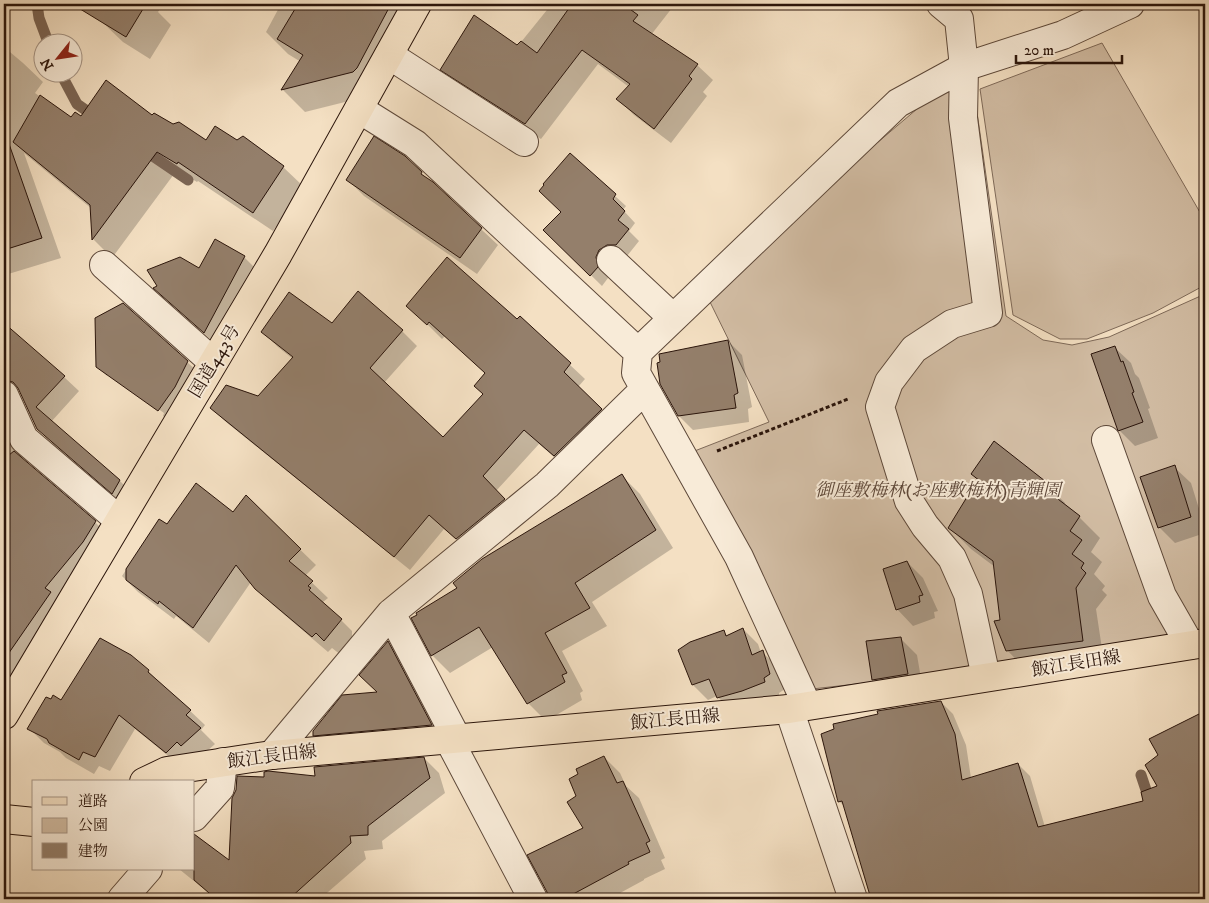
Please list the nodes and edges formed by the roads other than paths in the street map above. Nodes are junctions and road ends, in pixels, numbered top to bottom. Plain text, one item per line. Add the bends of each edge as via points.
1 (417, 4) edge
2 (940, 4) edge
3 (1130, 4) edge
4 (389, 55) junction
5 (964, 67) junction
6 (359, 109) junction
7 (524, 142) dead end
8 (611, 260) dead end
9 (104, 265) dead end
10 (673, 318) junction
11 (638, 352) junction
12 (213, 362) junction
13 (645, 389) junction
14 (5, 405) edge
15 (1106, 440) dead end
16 (119, 520) junction
17 (391, 613) junction
18 (1198, 644) edge
19 (986, 677) junction
20 (798, 707) junction
21 (4, 715) edge
22 (452, 738) junction
23 (272, 755) junction
24 (223, 762) junction
25 (148, 780) edge
26 (195, 816) edge
27 (4, 819) edge
28 (32, 822) edge
29 (147, 870) edge
30 (122, 899) edge
31 (533, 899) edge
32 (853, 899) edge

1 - 4 main road, 国道443号
2 - 5 street via 959,19
3 - 5 street via 1063,35
4 - 6 main road, 国道443号
4 - 7 street
5 - 10 street via 898,104
5 - 19 street via 963,118 988,313 952,324 914,349 890,382 880,407 909,501 952,558 968,594
6 - 11 street via 415,144
6 - 12 main road, 国道443号
8 - 10 street
9 - 12 street
10 - 11 street
11 - 13 street via 636,373
12 - 16 main road, 国道443号
13 - 17 street via 547,485
13 - 20 street via 740,557
14 - 16 street via 24,439
15 - 18 street via 1162,596
16 - 21 main road, 国道443号
17 - 22 street
17 - 23 street
18 - 19 main road, 飯江長田線
19 - 20 main road, 飯江長田線
20 - 22 main road, 飯江長田線
20 - 32 street
22 - 23 main road, 飯江長田線
22 - 31 street
23 - 24 main road, 飯江長田線
24 - 25 main road, 飯江長田線 via 167,771
24 - 26 street via 220,788
27 - 28 main road
29 - 30 street

